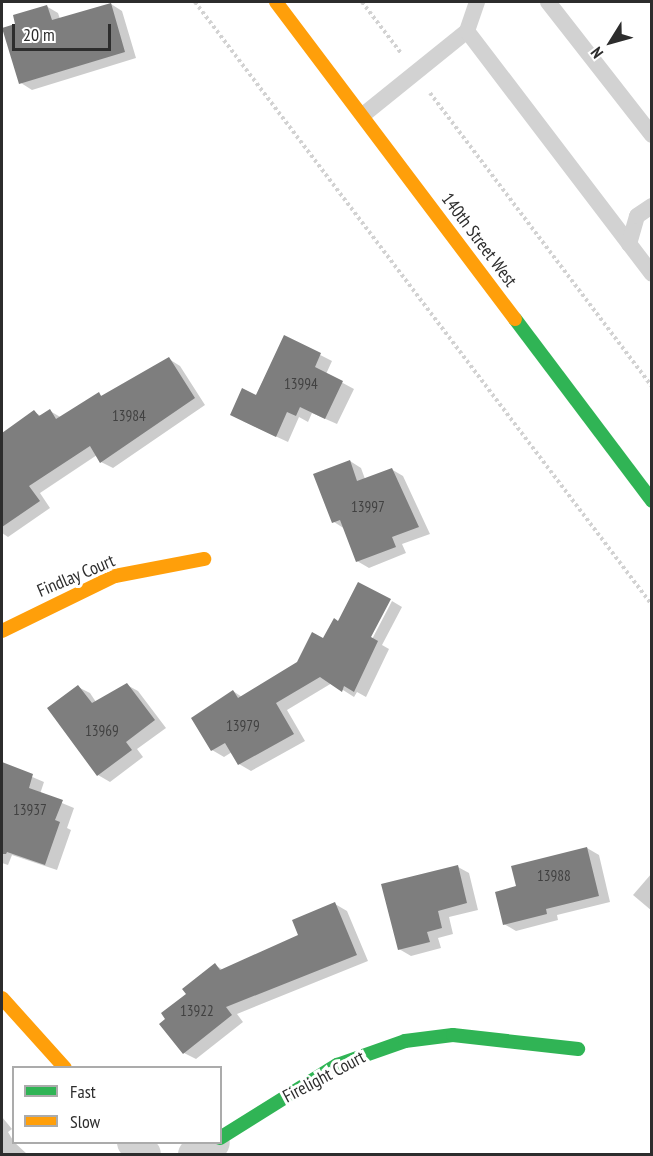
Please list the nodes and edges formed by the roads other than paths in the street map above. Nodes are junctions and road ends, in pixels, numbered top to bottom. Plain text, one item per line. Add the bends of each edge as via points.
1 (276, 2) edge
2 (477, 2) edge
3 (548, 2) edge
4 (467, 31) junction
5 (363, 115) junction
6 (651, 135) edge
7 (651, 206) edge
8 (629, 244) junction
9 (651, 274) edge
10 (651, 501) edge
11 (204, 559) dead end
12 (2, 631) edge
13 (2, 999) edge
14 (578, 1049) dead end
15 (63, 1066) edge
16 (222, 1137) edge
17 (211, 1144) edge
18 (194, 1155) edge

1 - 5 street, 140th Street West
2 - 4 lane
3 - 6 lane
4 - 5 lane
4 - 8 lane
5 - 10 street, 140th Street West
7 - 8 lane via 637,216
8 - 9 lane
11 - 12 street, Findlay Court via 115,576
13 - 15 street
14 - 16 street, Firelight Court via 453,1035 390,1045 337,1065
17 - 18 street

